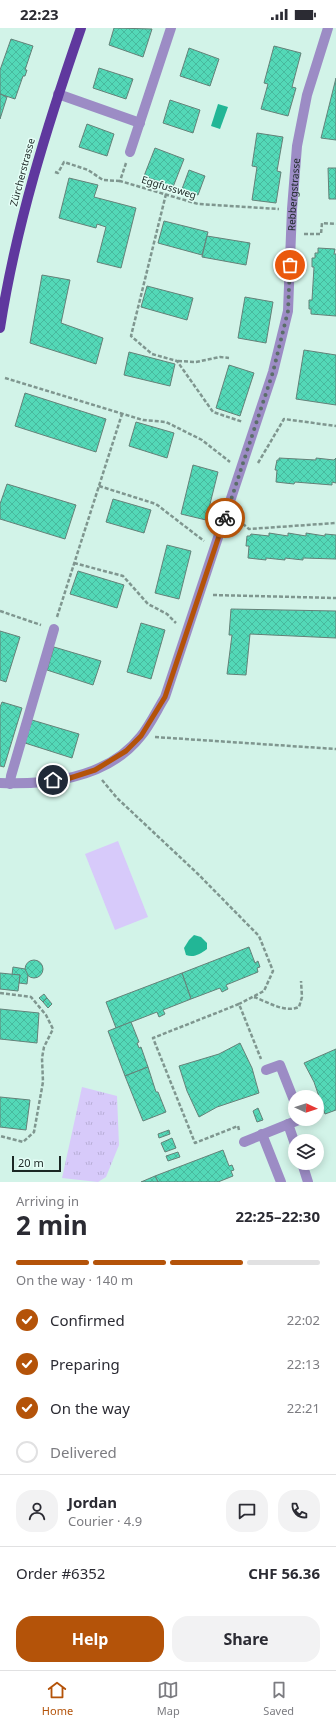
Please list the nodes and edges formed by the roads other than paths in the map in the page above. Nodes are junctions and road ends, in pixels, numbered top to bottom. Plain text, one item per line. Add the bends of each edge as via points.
1 (81, 28) edge
2 (171, 28) edge
3 (328, 28) edge
4 (58, 94) junction
5 (140, 123) junction
6 (130, 152) road end
7 (0, 328) edge
8 (54, 629) road end
9 (5, 784) edge
10 (266, 1070) road end
11 (290, 1090) edge
12 (288, 1124) edge
13 (262, 1134) junction
14 (244, 1142) dead end
15 (304, 1170) edge
16 (281, 1182) edge
17 (308, 1182) edge

1 - 4 main road, Zürcherstrasse
2 - 5 street
3 - 9 street, Rebbergstrasse via 306,95 297,146 288,311 273,372 165,697 141,736 126,751 95,770 67,779
4 - 5 street
4 - 7 main road, Zürcherstrasse via 17,236
5 - 6 street
8 - 9 street via 11,776
10 - 11 street via 280,1065
12 - 13 street
13 - 14 street
13 - 16 street
15 - 17 street

